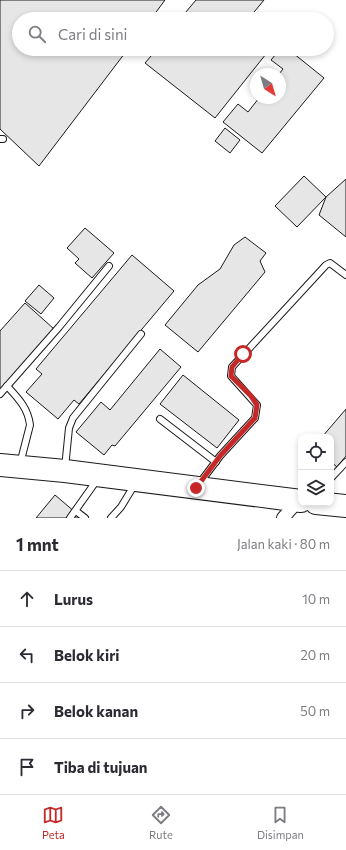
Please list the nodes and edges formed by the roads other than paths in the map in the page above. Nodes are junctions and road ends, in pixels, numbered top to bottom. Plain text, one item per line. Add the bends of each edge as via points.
1 (109, 266) dead end
2 (346, 275) edge
3 (141, 334) dead end
4 (7, 386) junction
5 (0, 394) edge
6 (160, 419) dead end
7 (216, 462) junction
8 (346, 462) edge
9 (9, 466) edge
10 (65, 471) junction
11 (334, 475) edge
12 (100, 476) junction
13 (136, 480) junction
14 (196, 488) junction
15 (298, 501) edge
16 (334, 505) edge
17 (300, 506) edge
18 (346, 506) edge
19 (76, 511) junction
20 (70, 518) edge
21 (85, 518) edge
22 (111, 518) edge
23 (283, 518) edge

1 - 4 lane
2 - 7 lane via 330,263 326,265 232,367 231,376 257,405 255,418
3 - 10 lane via 72,418
4 - 5 lane
4 - 9 lane via 24,406 30,425
6 - 7 lane
7 - 14 lane
8 - 11 lane
9 - 10 highway
10 - 12 highway
12 - 13 highway
12 - 19 lane
13 - 14 highway
13 - 22 lane via 121,507
14 - 15 highway
16 - 18 highway
17 - 23 street
19 - 20 lane
19 - 21 lane

